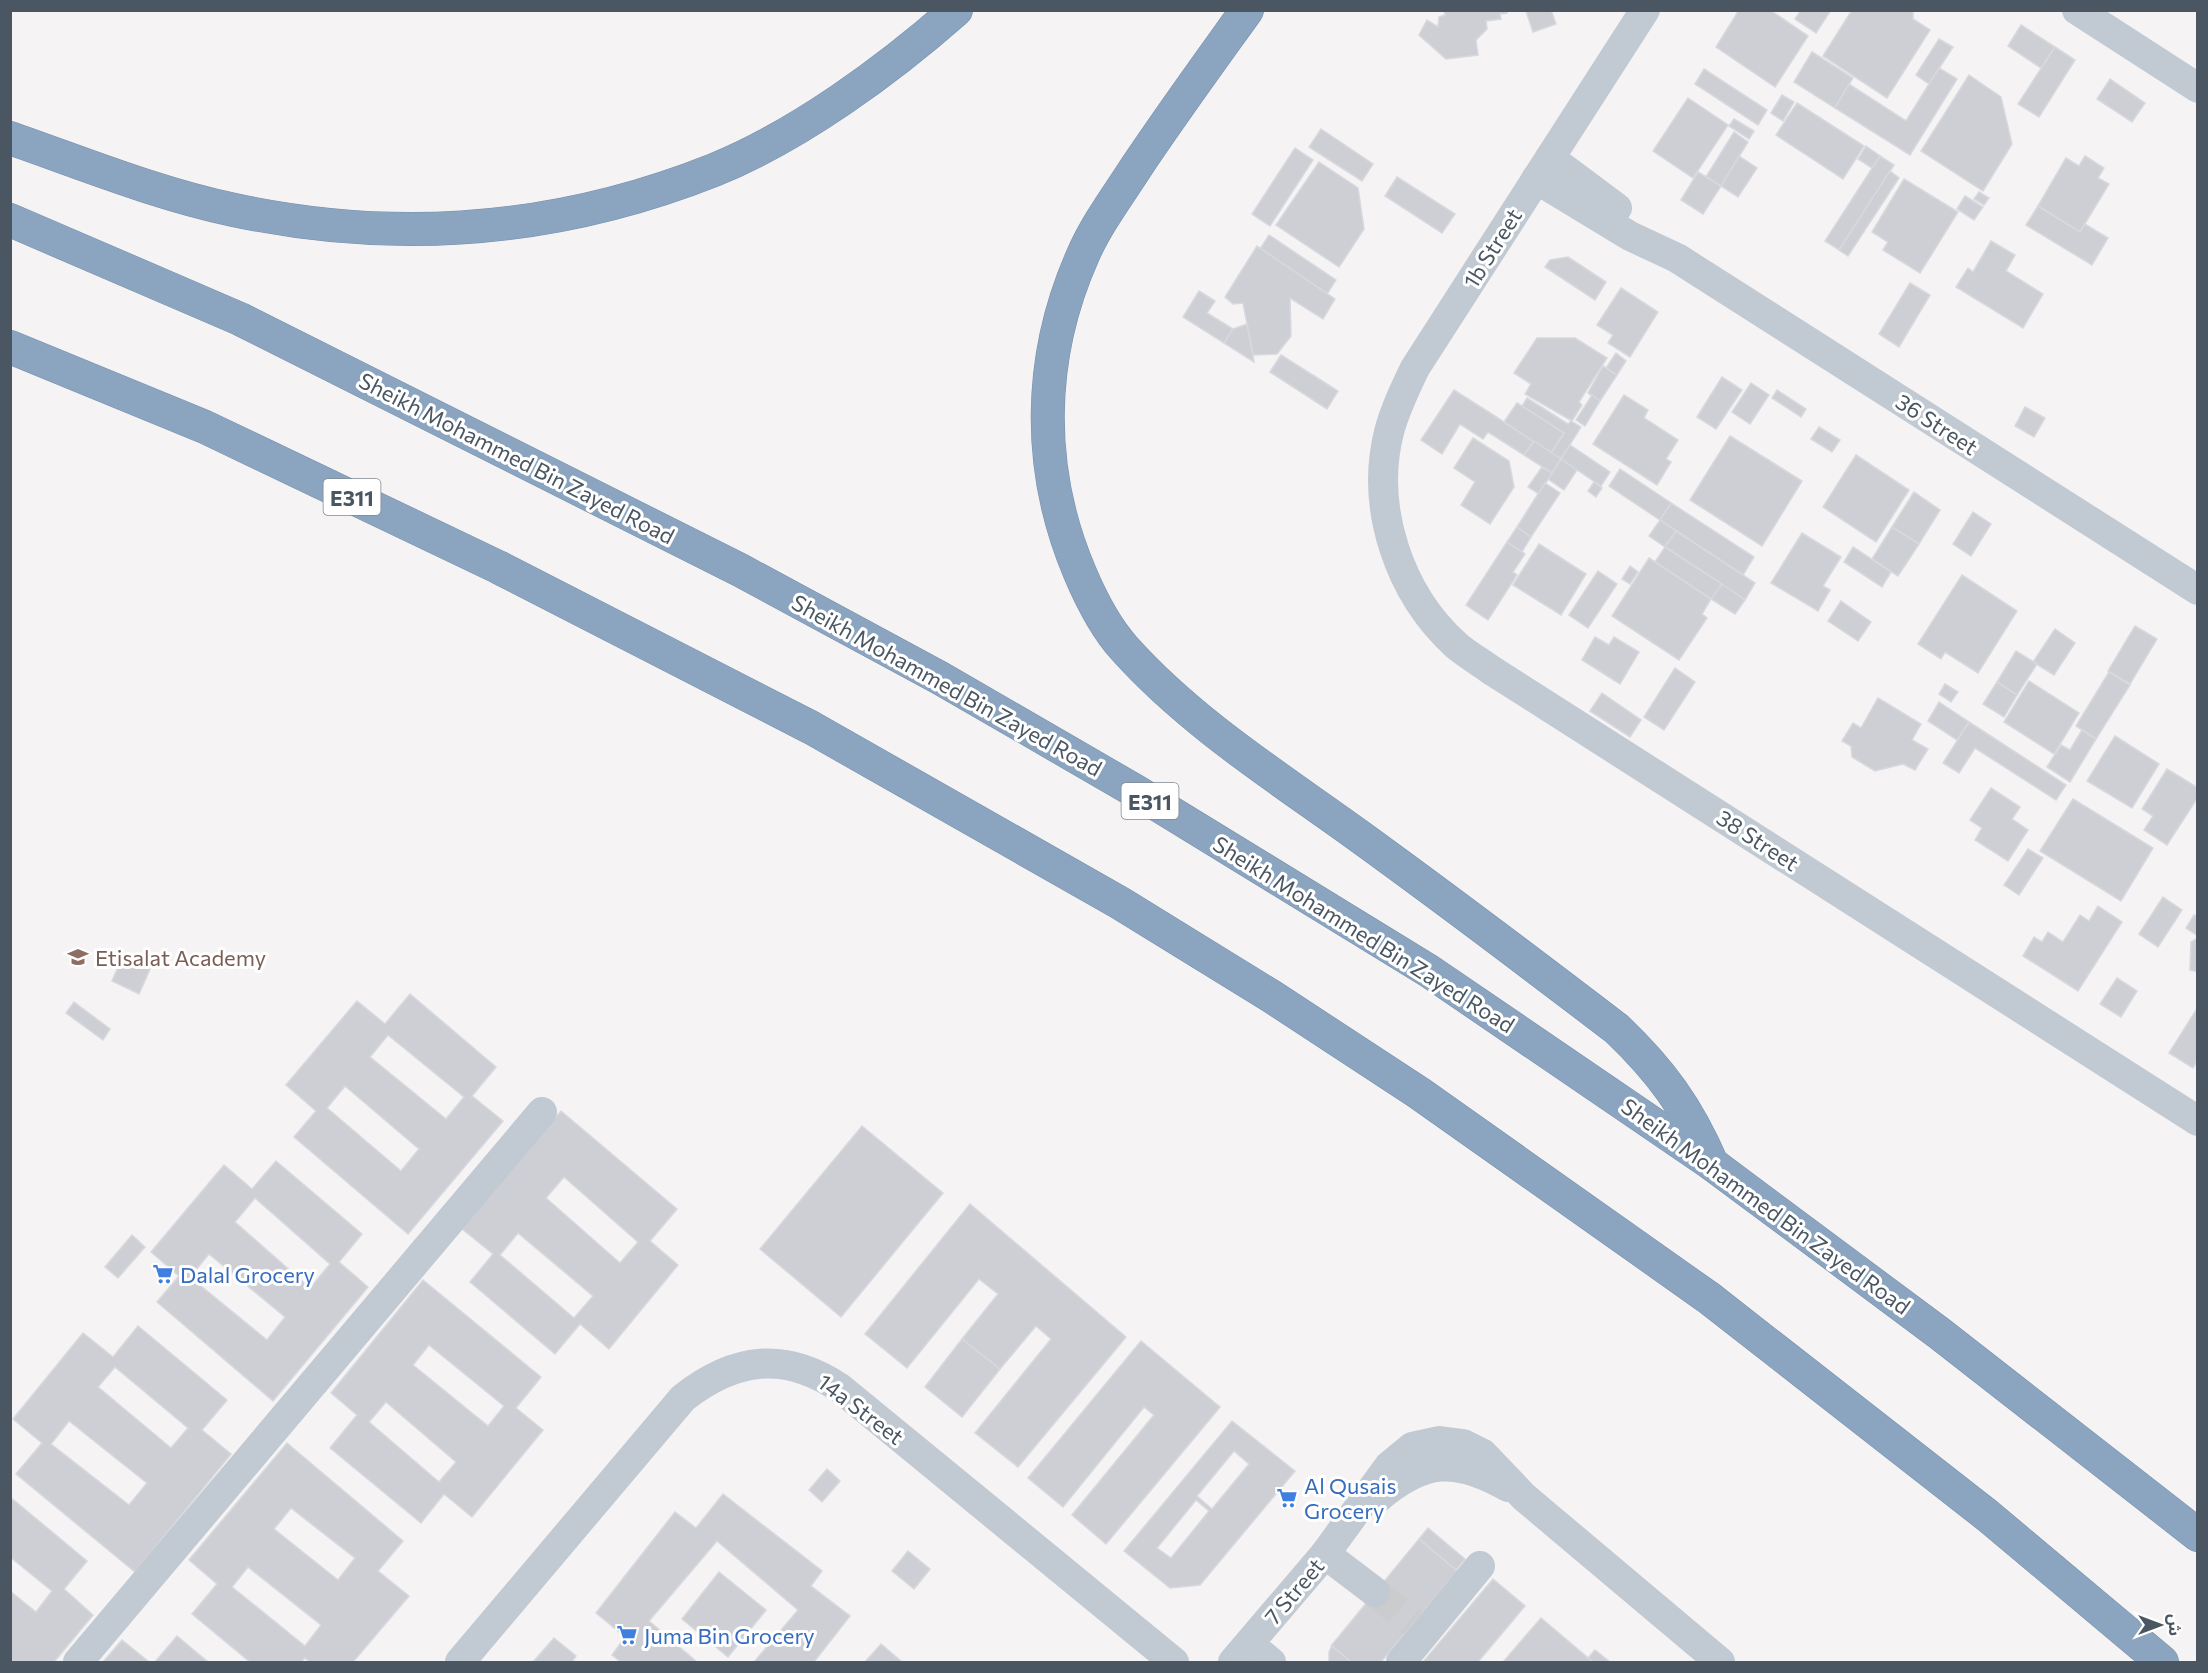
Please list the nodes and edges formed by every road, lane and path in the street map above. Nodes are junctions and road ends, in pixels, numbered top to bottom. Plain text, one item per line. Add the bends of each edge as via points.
1 (956, 10) edge
2 (1247, 10) edge
3 (1645, 10) edge
4 (2077, 10) edge
5 (2198, 88) edge
6 (10, 138) edge
7 (1543, 169) junction
8 (10, 220) edge
9 (10, 347) edge
10 (1385, 503) joint
11 (2198, 590) edge
12 (542, 1112) dead end
13 (2198, 1121) edge
14 (1712, 1164) junction
15 (2198, 1535) edge
16 (1325, 1554) junction
17 (1480, 1566) dead end
18 (1376, 1592) tunnel mouth
19 (1251, 1656) edge
20 (78, 1662) edge
21 (460, 1662) edge
22 (1174, 1662) edge
23 (1401, 1662) edge
24 (1719, 1662) edge
25 (2162, 1662) edge

1 - 6 highway via 873,78 800,125 716,169 650,192 514,224 374,230 302,222 233,210 165,192
2 - 14 highway via 1113,202 1084,253 1062,308 1050,365 1046,424 1052,483 1066,541 1090,595 1121,645 1158,685 1211,729 1617,1029 1674,1090
3 - 7 street, 1b Street
4 - 5 street
7 - 10 street, 1b Street via 1416,368 1400,400 1389,433
7 - 11 street, 36 Street via 1630,236 1677,258
8 - 14 highway, Sheikh Mohammed Bin Zayed Road / E311 via 240,319 740,570 940,678 1137,792 1429,971
9 - 25 highway, E311 via 205,427 498,567 812,728 1120,903 1419,1093 1709,1298 1979,1509
10 - 13 street, 38 Street via 1392,543 1407,582 1429,616 1458,646
12 - 20 street
14 - 15 highway, Sheikh Mohammed Bin Zayed Road / E311 via 1939,1332
16 - 18 street
16 - 19 street, 7 Street
16 - 24 street, 7 Street via 1353,1519 1399,1480 1422,1469 1448,1466 1484,1476 1524,1497
17 - 23 street via 1419,1629
21 - 22 street, 14a Street via 683,1398 712,1377 762,1363 793,1365 840,1389

